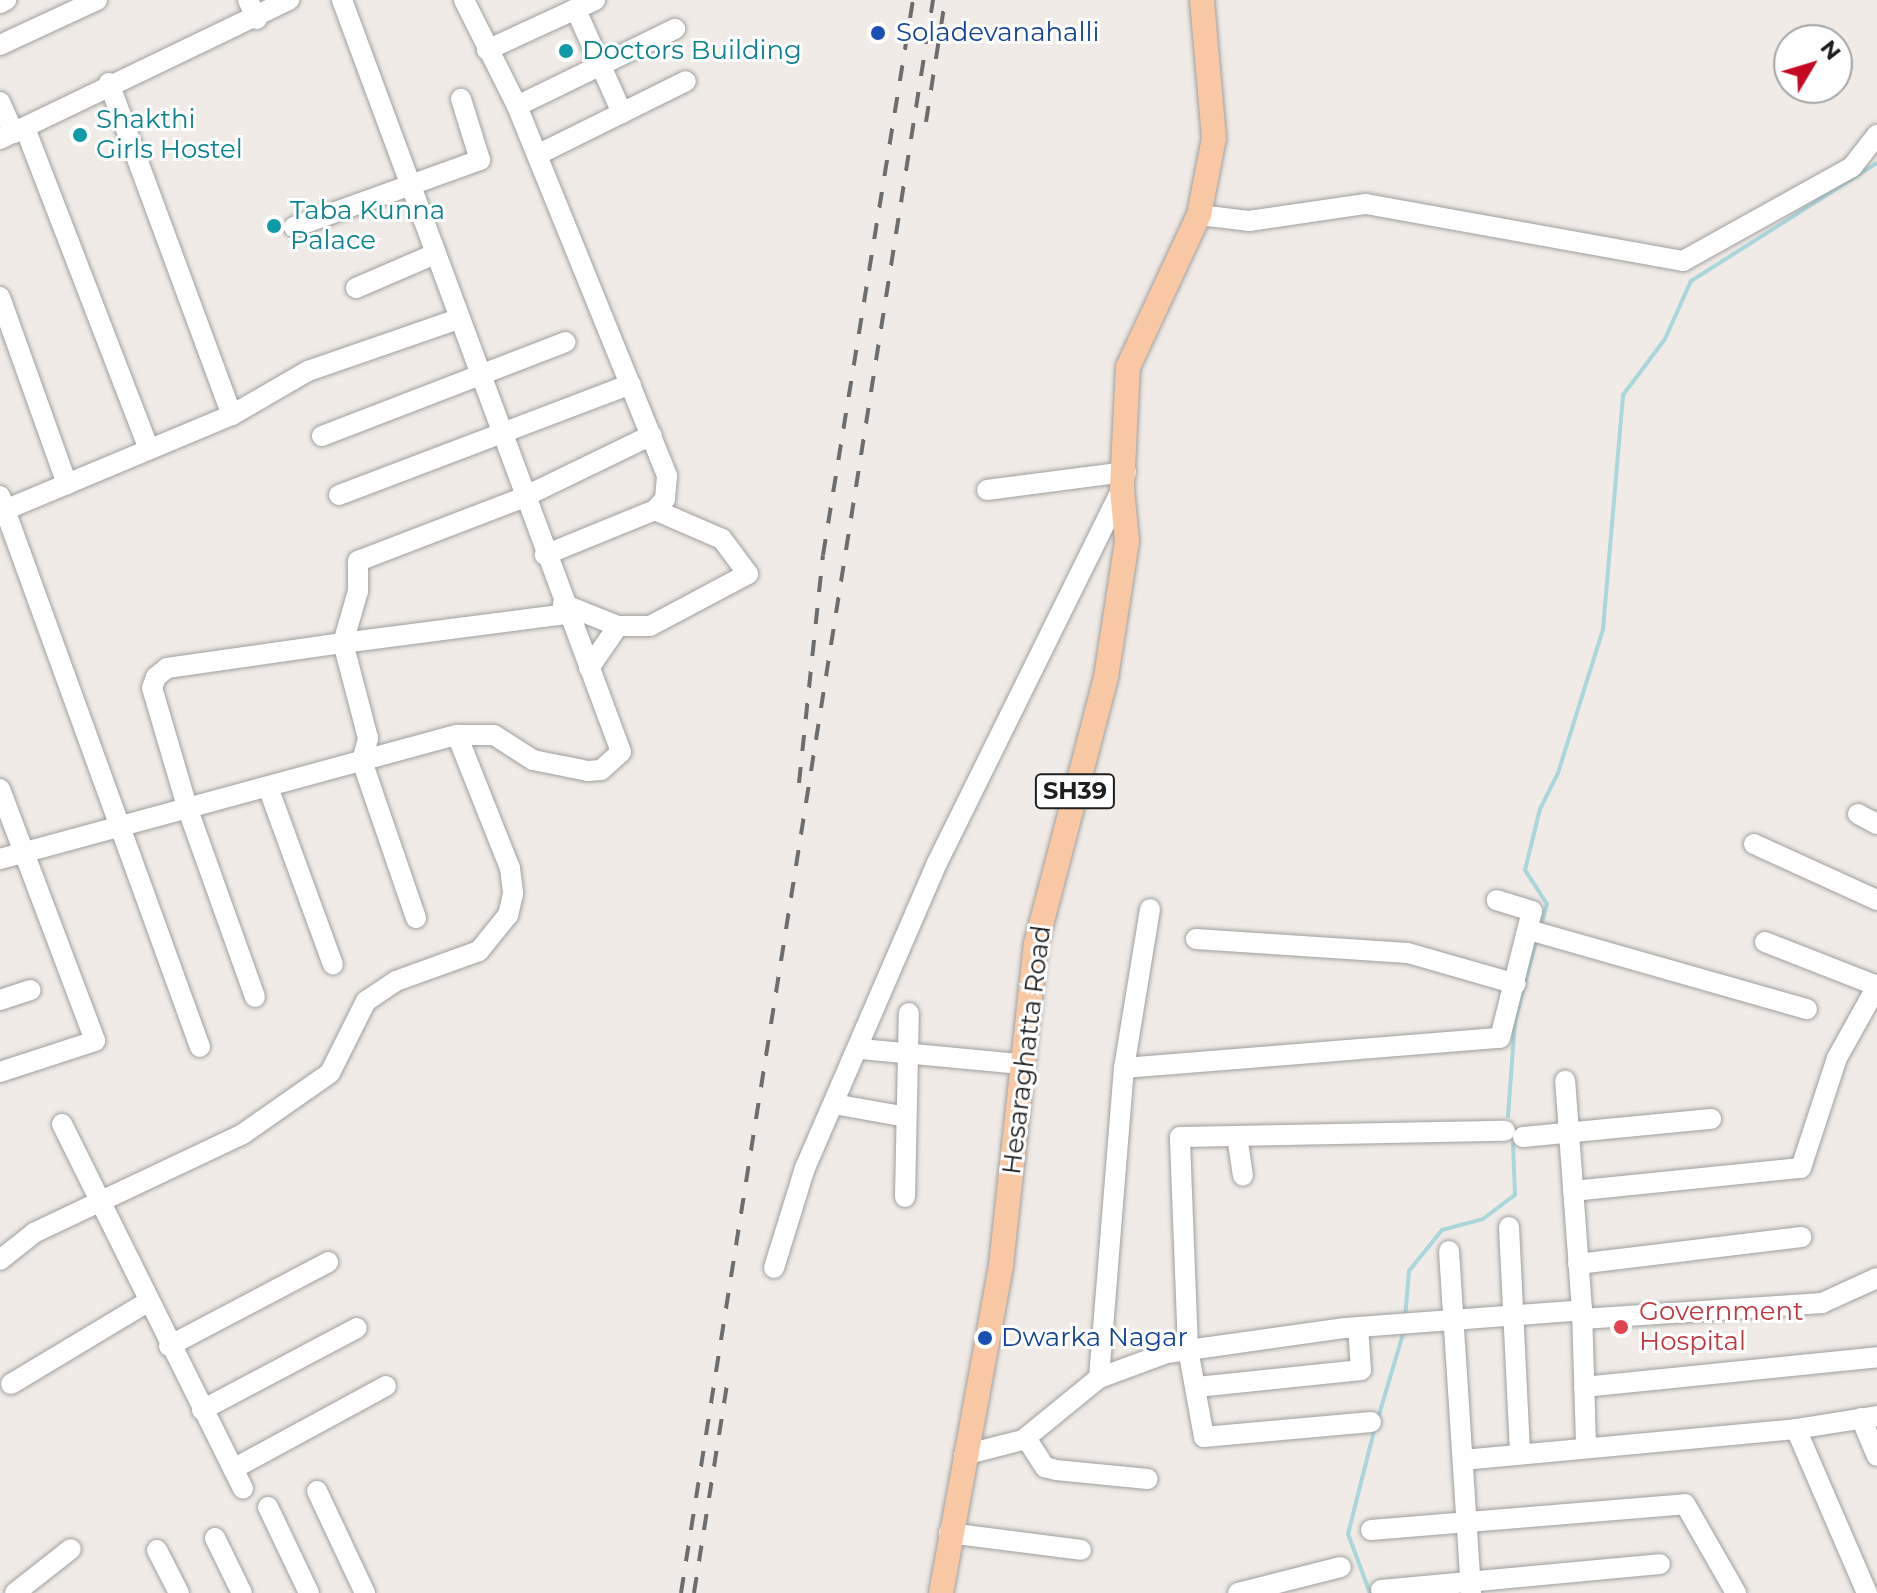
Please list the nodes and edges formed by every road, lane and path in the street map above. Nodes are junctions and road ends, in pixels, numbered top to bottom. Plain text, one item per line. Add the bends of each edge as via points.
1 (6, 0) edge
2 (97, 0) edge
3 (289, 0) edge
4 (342, 0) edge
5 (464, 0) edge
6 (595, 0) edge
7 (1202, 0) edge
8 (0, 3) edge
9 (252, 9) edge
10 (576, 10) junction
11 (675, 29) dead end
12 (0, 45) edge
13 (487, 50) junction
14 (601, 65) junction
15 (686, 81) dead end
16 (109, 83) junction
17 (461, 99) dead end
18 (0, 102) edge
19 (517, 106) junction
20 (622, 113) junction
21 (13, 134) edge
22 (1877, 135) edge
23 (537, 155) junction
24 (410, 186) junction
25 (1199, 215) junction
26 (294, 227) dead end
27 (435, 254) junction
28 (356, 288) dead end
29 (0, 297) edge
30 (458, 319) junction
31 (566, 342) dead end
32 (479, 376) junction
33 (631, 384) junction
34 (232, 415) junction
35 (500, 432) junction
36 (652, 435) junction
37 (322, 436) dead end
38 (149, 449) junction
39 (1124, 480) junction
40 (67, 484) junction
41 (987, 490) dead end
42 (339, 495) dead end
43 (522, 498) junction
44 (2, 506) edge
45 (655, 510) junction
46 (545, 555) junction
47 (565, 609) junction
48 (618, 626) junction
49 (343, 643) junction
50 (589, 668) junction
51 (457, 735) junction
52 (362, 761) junction
53 (268, 787) junction
54 (0, 789) edge
55 (188, 810) junction
56 (1858, 814) dead end
57 (1877, 824) edge
58 (120, 828) junction
59 (1754, 844) dead end
60 (23, 853) junction
61 (0, 859) edge
62 (1497, 900) dead end
63 (1877, 900) edge
64 (1150, 909) dead end
65 (416, 918) dead end
66 (1535, 932) junction
67 (1196, 939) dead end
68 (1765, 942) dead end
69 (333, 965) dead end
70 (1516, 984) junction
71 (1877, 986) edge
72 (30, 990) dead end
73 (255, 997) dead end
74 (0, 1000) edge
75 (1807, 1009) dead end
76 (909, 1013) dead end
77 (200, 1047) dead end
78 (861, 1049) junction
79 (906, 1053) junction
80 (1021, 1064) junction
81 (1124, 1068) junction
82 (0, 1072) edge
83 (1565, 1081) dead end
84 (834, 1104) junction
85 (906, 1117) junction
86 (1711, 1119) dead end
87 (62, 1124) dead end
88 (1568, 1135) junction
89 (1237, 1136) junction
90 (1243, 1176) dead end
91 (1573, 1191) junction
92 (905, 1197) dead end
93 (100, 1200) junction
94 (1509, 1227) dead end
95 (1801, 1237) dead end
96 (1449, 1251) dead end
97 (0, 1260) edge
98 (328, 1262) dead end
99 (1578, 1264) junction
100 (774, 1268) dead end
101 (1877, 1278) edge
102 (146, 1303) junction
103 (1582, 1314) junction
104 (1513, 1315) junction
105 (1455, 1319) junction
106 (1358, 1327) junction
107 (357, 1328) dead end
108 (169, 1346) junction
109 (1188, 1349) junction
110 (1877, 1357) edge
111 (1099, 1378) junction
112 (11, 1384) dead end
113 (386, 1386) dead end
114 (1197, 1387) junction
115 (1584, 1387) junction
116 (202, 1410) junction
117 (1869, 1417) edge
118 (1371, 1422) dead end
119 (1796, 1429) junction
120 (1026, 1438) junction
121 (1586, 1448) junction
122 (1520, 1453) junction
123 (964, 1455) junction
124 (1877, 1456) edge
125 (1463, 1460) junction
126 (233, 1469) junction
127 (1148, 1479) dead end
128 (243, 1489) dead end
129 (317, 1491) dead end
130 (268, 1507) dead end
131 (1467, 1525) junction
132 (1371, 1530) dead end
133 (949, 1533) junction
134 (215, 1538) dead end
135 (71, 1549) dead end
136 (157, 1550) dead end
137 (1081, 1550) dead end
138 (1660, 1564) dead end
139 (1341, 1567) dead end
140 (1470, 1588) edge
141 (1381, 1590) dead end
142 (15, 1593) edge
143 (179, 1593) edge
144 (242, 1593) edge
145 (309, 1593) edge
146 (365, 1593) edge
147 (941, 1593) edge
148 (1238, 1593) edge
149 (1736, 1593) edge
150 (1867, 1593) edge

1 - 8 street
2 - 12 street
3 - 9 street
4 - 24 street
5 - 13 street
6 - 10 street
7 - 25 main road, Hesaraghatta Road / SH39 via 1214,138
9 - 16 street
10 - 13 street
10 - 14 street
11 - 14 street
13 - 19 street
14 - 19 street
14 - 20 street
15 - 20 street
16 - 21 street
16 - 34 street
17 - 24 street via 480,160
18 - 21 street
19 - 23 street
20 - 23 street
21 - 38 street
22 - 25 street via 1852,167 1683,261 1366,204 1249,221
23 - 33 street
24 - 26 street
24 - 27 street
25 - 39 main road, Hesaraghatta Road / SH39 via 1128,367
27 - 28 street
27 - 30 street
29 - 40 street
30 - 32 street
30 - 34 street via 308,371
31 - 32 street
32 - 35 street
32 - 37 street
33 - 35 street
33 - 36 street
34 - 38 street
35 - 42 street
35 - 43 street
36 - 43 street
36 - 45 street via 667,476 665,499
38 - 40 street
39 - 41 street
39 - 78 street via 937,863
39 - 80 main road, Hesaraghatta Road / SH39 via 1127,541 1106,677 1036,944
40 - 44 street
43 - 46 street
43 - 49 street via 358,561 358,591
44 - 58 street
45 - 46 street
45 - 48 street via 722,539 748,574 650,626
46 - 47 street
47 - 48 street
47 - 49 street
47 - 50 street
48 - 50 street
49 - 52 street via 368,738
49 - 55 street via 167,668 156,677 152,688
50 - 51 street via 621,752 601,770 533,760 480,731
51 - 52 street
51 - 93 street via 510,868 508,915 479,951 396,981 366,1001 330,1073 268,1117
52 - 53 street
52 - 65 street
53 - 55 street
53 - 69 street
54 - 60 street
55 - 58 street
55 - 73 street
56 - 57 street
58 - 60 street
58 - 77 street
59 - 63 street
60 - 61 street
60 - 82 street via 95,1041
62 - 66 street via 1532,911
64 - 81 street
66 - 70 street
66 - 75 street
67 - 70 street via 1408,953
68 - 71 street
70 - 81 street via 1500,1038
71 - 91 street via 1837,1058 1801,1168
72 - 74 street
76 - 79 street
78 - 79 street
78 - 84 street
79 - 80 street
79 - 85 street
80 - 123 main road, Hesaraghatta Road / SH39 via 1001,1265
81 - 111 street
83 - 88 street
84 - 85 street
84 - 100 street via 805,1168
85 - 92 street
86 - 88 street
87 - 93 street
88 - 89 street
88 - 91 street
89 - 90 street
89 - 109 street via 1180,1137
91 - 99 street
93 - 97 street via 34,1233
93 - 102 street
94 - 104 street
95 - 99 street
96 - 105 street
98 - 108 street
99 - 103 street
101 - 103 street via 1822,1303
102 - 108 street
102 - 112 street
103 - 104 street
103 - 115 street
104 - 105 street
104 - 122 street
105 - 106 street
105 - 125 street
106 - 109 street
106 - 114 street via 1361,1370
107 - 116 street
108 - 116 street
109 - 111 street
109 - 114 street
110 - 115 street
111 - 120 street
113 - 126 street
114 - 118 street via 1204,1437
115 - 121 street
116 - 126 street
117 - 119 street
117 - 124 street
119 - 121 street
119 - 150 street
120 - 123 street
120 - 127 street via 1045,1467
121 - 122 street
122 - 125 street
123 - 133 main road, Hesaraghatta Road / SH39
125 - 131 street
126 - 128 street
129 - 146 street
130 - 145 street
131 - 132 street
131 - 140 street
131 - 149 street via 1685,1504
133 - 137 street
133 - 147 main road, Hesaraghatta Road / SH39
134 - 144 street
135 - 142 street
136 - 143 street
138 - 140 street
139 - 148 street
140 - 141 street

